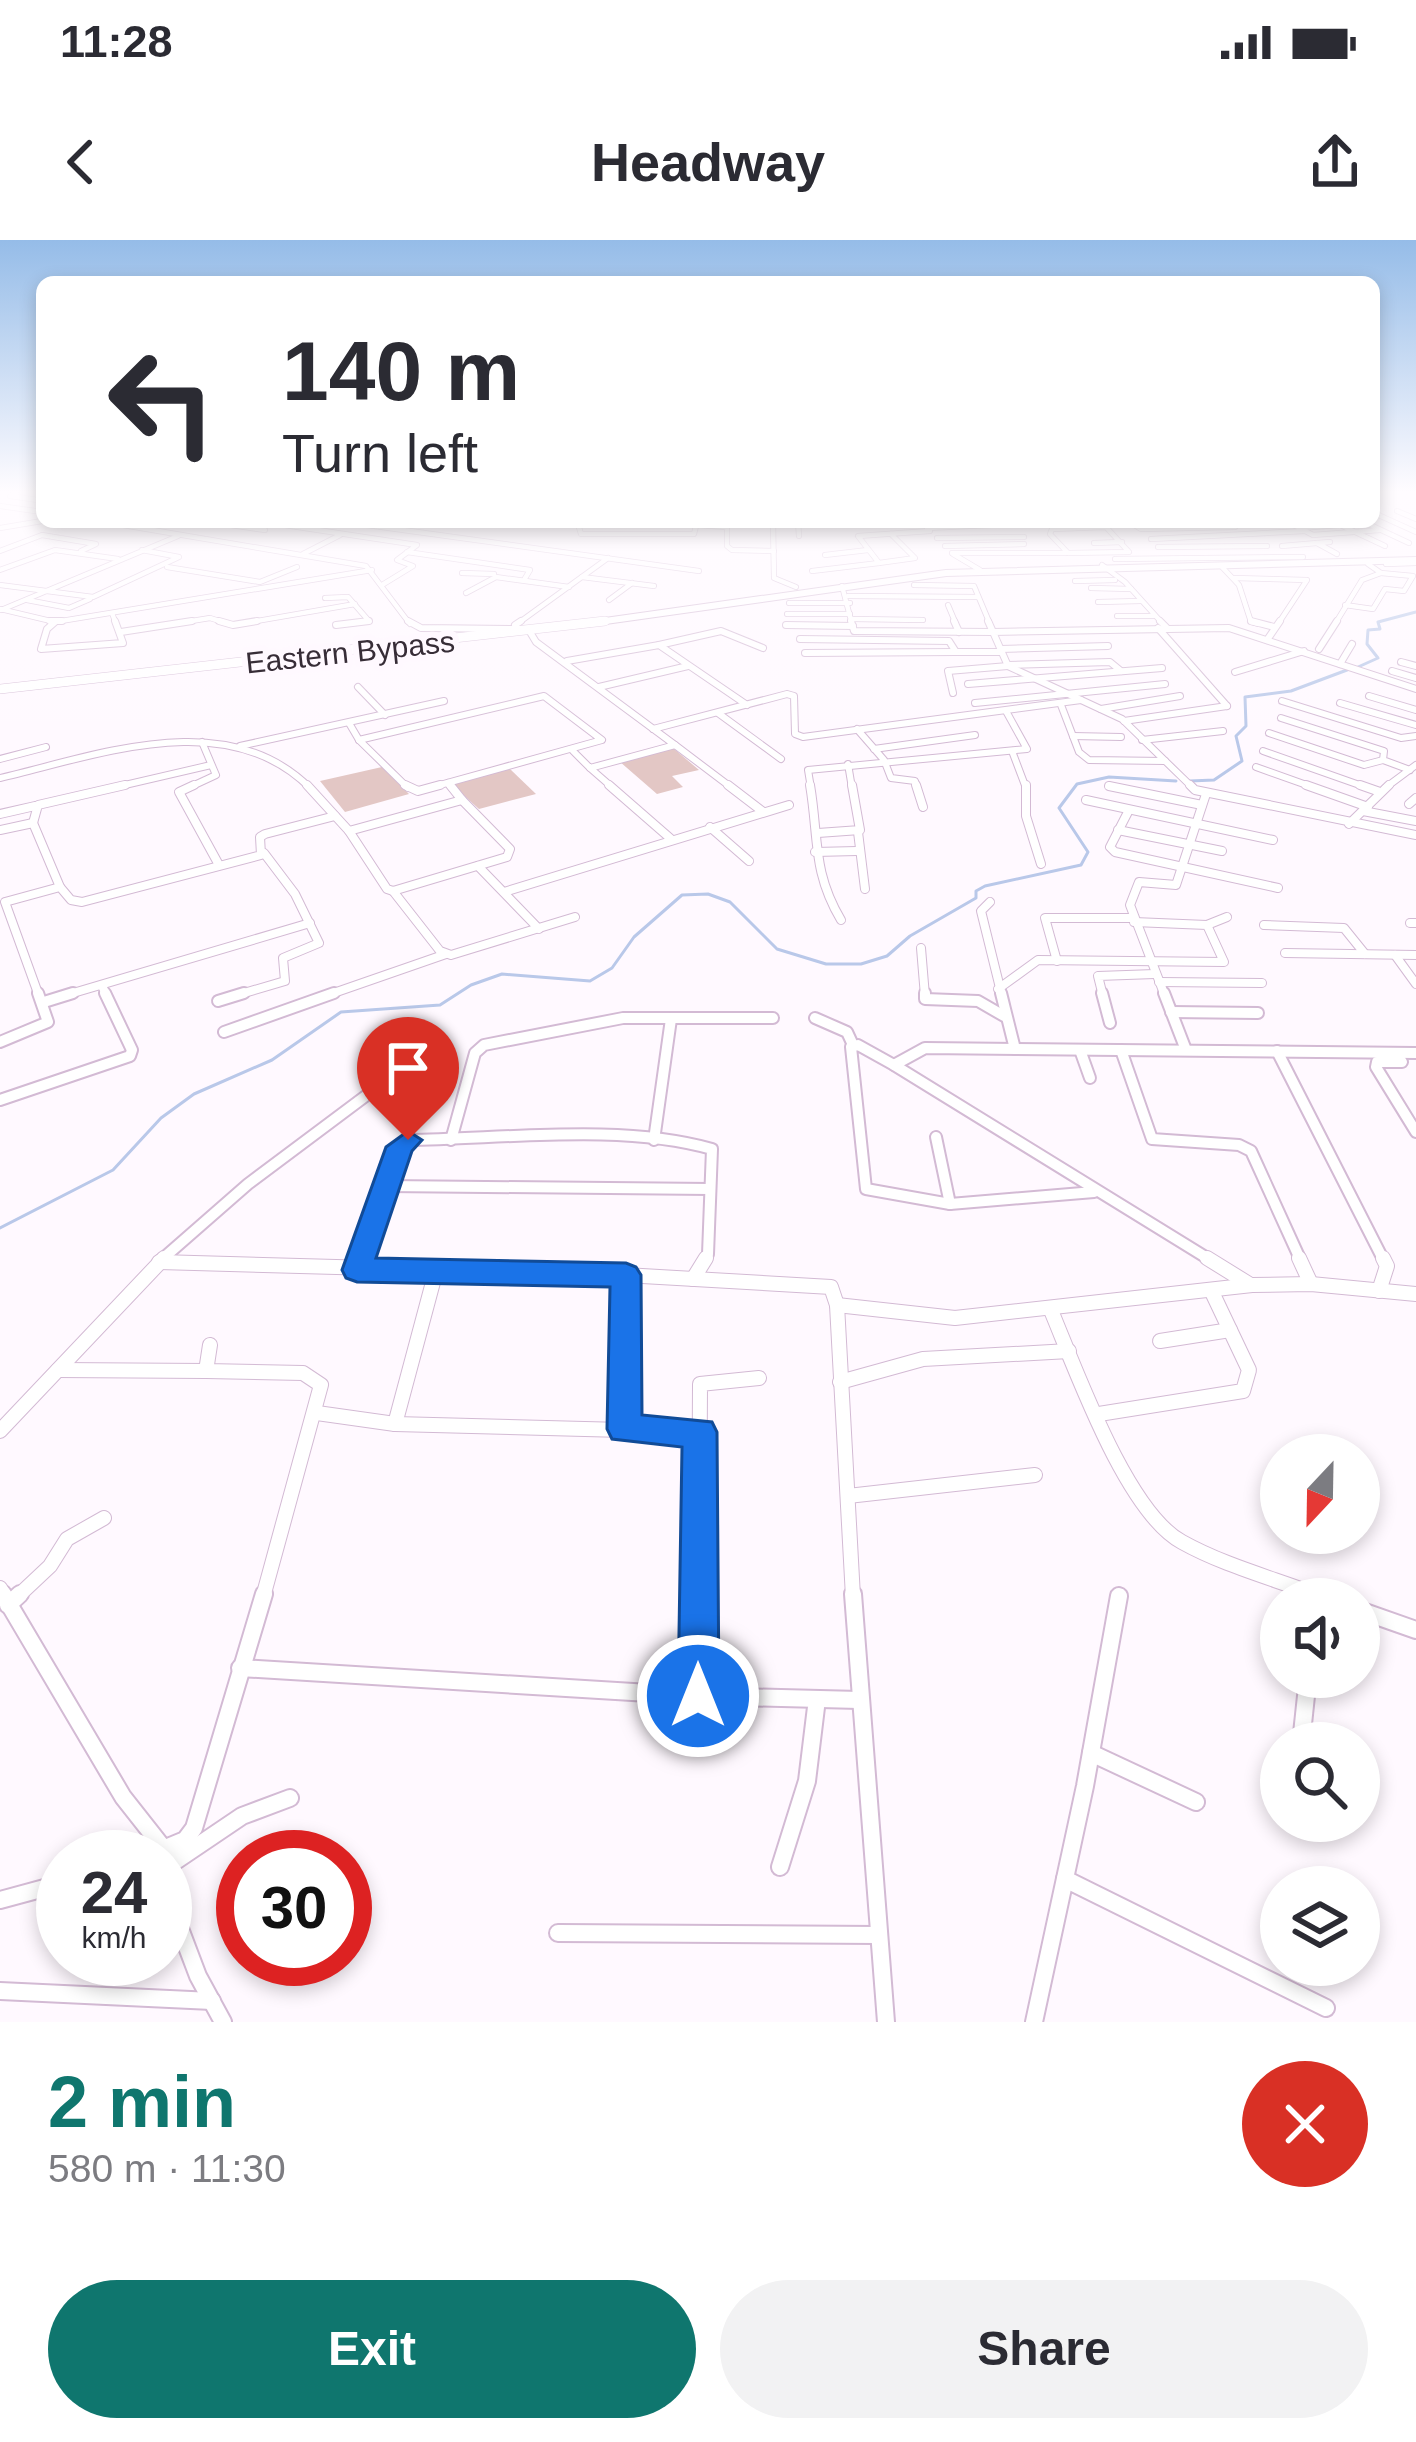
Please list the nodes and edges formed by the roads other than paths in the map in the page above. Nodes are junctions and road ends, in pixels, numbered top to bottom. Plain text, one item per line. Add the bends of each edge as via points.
1 (80, 576) edge
2 (141, 576) edge
3 (217, 576) edge
4 (280, 576) edge
5 (327, 576) edge
6 (376, 576) edge
7 (397, 576) edge
8 (489, 576) edge
9 (526, 576) edge
10 (774, 576) edge
11 (890, 576) edge
12 (921, 576) edge
13 (967, 576) edge
14 (1114, 576) edge
15 (1287, 576) edge
16 (1293, 576) edge
17 (1366, 576) edge
18 (1413, 576) edge
19 (496, 577) junction
20 (583, 577) joint
21 (1234, 578) joint
22 (524, 580) junction
23 (890, 580) junction
24 (1118, 580) junction
25 (1076, 581) dead end
26 (912, 582) junction
27 (632, 584) junction
28 (0, 585) edge
29 (263, 585) junction
30 (382, 586) junction
31 (569, 586) junction
32 (654, 586) dead end
33 (840, 586) junction
34 (796, 587) junction
35 (1091, 588) dead end
36 (1132, 589) junction
37 (48, 590) junction
38 (466, 592) dead end
39 (785, 595) junction
40 (93, 597) junction
41 (917, 597) junction
42 (978, 597) junction
43 (326, 598) dead end
44 (25, 600) junction
45 (609, 600) dead end
46 (849, 600) junction
47 (1141, 601) junction
48 (1098, 602) dead end
49 (355, 604) junction
50 (948, 605) dead end
51 (1346, 605) junction
52 (1373, 609) junction
53 (1, 610) edge
54 (112, 613) junction
55 (787, 614) dead end
56 (1117, 616) dead end
57 (1154, 616) junction
58 (922, 620) junction
59 (55, 622) junction
60 (852, 623) junction
61 (1371, 624) dead end
62 (336, 625) dead end
63 (786, 626) dead end
64 (1274, 627) junction
65 (1162, 628) junction
66 (522, 629) junction
67 (121, 632) junction
68 (926, 632) junction
69 (959, 632) junction
70 (993, 632) junction
71 (947, 636) junction
72 (800, 639) dead end
73 (1267, 640) junction
74 (1352, 644) dead end
75 (659, 645) junction
76 (1108, 646) dead end
77 (763, 648) dead end
78 (1001, 649) junction
79 (1319, 649) dead end
80 (1304, 651) junction
81 (956, 652) junction
82 (805, 653) dead end
83 (567, 661) junction
84 (1401, 662) dead end
85 (1340, 664) junction
86 (1007, 666) junction
87 (1416, 666) edge
88 (688, 667) junction
89 (1162, 668) dead end
90 (1120, 671) junction
91 (1392, 671) dead end
92 (1235, 672) dead end
93 (1030, 678) junction
94 (1416, 678) edge
95 (968, 684) dead end
96 (1165, 684) dead end
97 (0, 687) edge
98 (358, 687) dead end
99 (599, 687) junction
100 (1138, 687) junction
101 (1416, 689) edge
102 (1063, 692) junction
103 (953, 693) dead end
104 (1180, 696) dead end
105 (1369, 696) dead end
106 (1081, 700) junction
107 (444, 701) dead end
108 (1282, 701) dead end
109 (1152, 702) junction
110 (975, 703) dead end
111 (1340, 703) dead end
112 (747, 705) junction
113 (1061, 705) junction
114 (1101, 709) junction
115 (1362, 709) junction
116 (1416, 710) edge
117 (1006, 711) junction
118 (718, 712) junction
119 (385, 715) junction
120 (1281, 718) dead end
121 (1124, 721) junction
122 (1346, 721) junction
123 (350, 723) junction
124 (1416, 725) edge
125 (653, 729) junction
126 (857, 729) junction
127 (1223, 731) dead end
128 (1269, 733) dead end
129 (975, 735) dead end
130 (1072, 736) junction
131 (1416, 736) edge
132 (1121, 737) dead end
133 (358, 740) junction
134 (1142, 740) junction
135 (202, 742) junction
136 (676, 745) junction
137 (46, 747) dead end
138 (237, 747) junction
139 (874, 748) junction
140 (573, 751) junction
141 (1012, 751) junction
142 (1263, 751) dead end
143 (0, 759) edge
144 (781, 759) dead end
145 (884, 760) junction
146 (1384, 760) junction
147 (1166, 761) junction
148 (848, 764) junction
149 (211, 765) junction
150 (590, 767) junction
151 (1256, 767) dead end
152 (1413, 768) edge
153 (1401, 777) junction
154 (0, 778) edge
155 (1416, 782) edge
156 (448, 783) junction
157 (1108, 786) dead end
158 (1380, 791) junction
159 (462, 800) junction
160 (1086, 800) dead end
161 (1204, 800) junction
162 (788, 805) dead end
163 (35, 806) junction
164 (923, 807) dead end
165 (1365, 809) junction
166 (762, 811) junction
167 (1129, 811) junction
168 (0, 814) edge
169 (334, 816) junction
170 (1416, 821) edge
171 (33, 823) junction
172 (1349, 824) junction
173 (1196, 825) junction
174 (710, 827) junction
175 (0, 830) edge
176 (1118, 830) junction
177 (350, 831) junction
178 (858, 832) junction
179 (818, 833) junction
180 (1416, 835) edge
181 (671, 839) junction
182 (1273, 840) dead end
183 (1189, 844) junction
184 (857, 851) junction
185 (1222, 851) dead end
186 (815, 852) junction
187 (264, 853) junction
188 (749, 860) dead end
189 (1041, 863) dead end
190 (219, 865) junction
191 (478, 866) junction
192 (1182, 866) junction
193 (60, 887) junction
194 (1278, 888) dead end
195 (865, 890) dead end
196 (393, 891) junction
197 (504, 892) junction
198 (3, 902) edge
199 (990, 902) dead end
200 (575, 917) dead end
201 (1227, 917) dead end
202 (841, 920) dead end
203 (1133, 920) junction
204 (310, 923) junction
205 (1207, 925) junction
206 (1264, 925) dead end
207 (538, 929) junction
208 (921, 948) dead end
209 (1285, 952) dead end
210 (446, 954) junction
211 (1365, 955) junction
212 (1395, 955) junction
213 (1416, 955) edge
214 (1057, 961) junction
215 (1155, 972) junction
216 (287, 980) junction
217 (1262, 983) dead end
218 (1416, 984) edge
219 (102, 986) junction
220 (998, 989) junction
221 (218, 1001) dead end
222 (44, 1002) junction
223 (305, 1003) junction
224 (1171, 1012) junction
225 (1258, 1013) dead end
226 (772, 1018) dead end
227 (815, 1018) dead end
228 (1006, 1018) junction
229 (671, 1019) junction
230 (1110, 1023) dead end
231 (224, 1032) dead end
232 (0, 1042) edge
233 (853, 1045) junction
234 (1016, 1049) junction
235 (1080, 1050) junction
236 (1120, 1050) junction
237 (1186, 1050) junction
238 (1277, 1051) junction
239 (1398, 1057) junction
240 (1416, 1058) edge
241 (894, 1065) junction
242 (399, 1071) dead end
243 (1090, 1078) dead end
244 (0, 1100) edge
245 (1416, 1132) edge
246 (936, 1137) dead end
247 (451, 1140) junction
248 (654, 1140) junction
249 (387, 1186) junction
250 (710, 1189) junction
251 (1094, 1192) junction
252 (950, 1204) junction
253 (159, 1262) junction
254 (357, 1270) junction
255 (436, 1271) junction
256 (626, 1275) junction
257 (693, 1280) junction
258 (1311, 1284) junction
259 (1252, 1285) junction
260 (1211, 1290) junction
261 (1378, 1292) junction
262 (1412, 1296) edge
263 (837, 1305) junction
264 (1050, 1308) junction
265 (1230, 1330) junction
266 (1160, 1341) dead end
267 (210, 1345) dead end
268 (1069, 1351) junction
269 (58, 1370) junction
270 (206, 1370) junction
271 (759, 1378) dead end
272 (840, 1382) junction
273 (317, 1413) junction
274 (1099, 1414) junction
275 (395, 1424) junction
276 (624, 1429) junction
277 (0, 1432) edge
278 (700, 1432) junction
279 (1035, 1475) dead end
280 (848, 1496) junction
281 (104, 1518) dead end
282 (1271, 1578) edge
283 (1119, 1596) dead end
284 (4, 1597) edge
285 (1380, 1617) edge
286 (1416, 1630) edge
287 (240, 1668) junction
288 (698, 1696) junction
289 (817, 1699) junction
290 (859, 1700) junction
291 (1091, 1753) junction
292 (290, 1798) dead end
293 (1196, 1802) dead end
294 (145, 1830) edge
295 (192, 1830) edge
296 (192, 1843) edge
297 (780, 1867) dead end
298 (1065, 1879) junction
299 (36, 1890) edge
300 (0, 1900) edge
301 (558, 1933) dead end
302 (878, 1935) junction
303 (192, 1953) edge
304 (0, 1991) edge
305 (212, 2001) junction
306 (1326, 2008) dead end
307 (224, 2022) edge
308 (886, 2022) edge
309 (1034, 2022) edge

1 - 37 street
2 - 40 street
3 - 29 street
4 - 29 street
5 - 29 street
6 - 30 street
7 - 30 street
8 - 19 street
9 - 22 street
10 - 34 street
11 - 34 main road, Eastern Bypass
12 - 23 main road, Eastern Bypass
13 - 26 street
14 - 24 street
15 - 21 street
16 - 64 street via 1307,580
17 - 51 street
18 - 52 street via 1405,590 1385,589
19 - 22 street
19 - 38 street
20 - 27 street
20 - 31 street
21 - 64 street via 1251,622
22 - 31 street
23 - 26 street
23 - 33 main road, Eastern Bypass
24 - 25 street
24 - 36 street
26 - 41 street
26 - 42 street via 973,585
27 - 32 street
27 - 45 street
28 - 37 street
29 - 54 street
30 - 66 street via 416,626
31 - 66 street
33 - 39 main road, Eastern Bypass
33 - 46 street
34 - 39 main road, Eastern Bypass
35 - 36 street
36 - 47 street
37 - 40 street
37 - 44 street
39 - 46 street
39 - 66 main road, Eastern Bypass
40 - 44 street via 69,608
41 - 42 street
41 - 46 street
41 - 58 street
42 - 70 street
43 - 49 street
44 - 53 street
46 - 60 street
47 - 48 street
47 - 57 street
49 - 62 street via 369,621
49 - 67 street via 233,625 210,618
50 - 69 street
51 - 52 street
51 - 79 street
52 - 61 street
53 - 59 street
54 - 59 street
54 - 67 street
55 - 60 street
56 - 57 street
57 - 65 street
58 - 60 street
58 - 68 street
59 - 67 street via 41,649 123,644
60 - 63 street
60 - 68 street
64 - 73 street
65 - 70 street
65 - 73 street via 1228,628
65 - 121 street via 1227,706
66 - 83 street
66 - 97 main road, Eastern Bypass
68 - 71 street
69 - 70 street
69 - 71 street
70 - 78 street
71 - 72 street
71 - 81 street
73 - 80 street
74 - 85 street
75 - 77 street via 721,631
75 - 83 street
75 - 88 street
76 - 78 street
78 - 81 street
78 - 86 street
80 - 85 street
80 - 92 street
81 - 82 street
83 - 99 street
84 - 87 street
85 - 101 street
86 - 90 street via 1109,662
86 - 93 street
86 - 103 street via 948,671
88 - 99 street
88 - 112 street
89 - 90 street
90 - 93 street
91 - 94 street
93 - 95 street
93 - 102 street
96 - 100 street
98 - 119 street
99 - 125 street
100 - 102 street
100 - 109 street
102 - 106 street
102 - 110 street
104 - 109 street
105 - 116 street
106 - 113 street
106 - 114 street
107 - 119 street
108 - 122 street
109 - 114 street
111 - 115 street
112 - 118 street
112 - 126 street via 791,695 795,734
113 - 117 street
113 - 130 street
114 - 121 street
115 - 122 street
115 - 124 street
117 - 126 street
117 - 141 street via 1027,749
118 - 125 street
118 - 144 street
119 - 123 street
120 - 146 street via 1384,751
121 - 134 street
122 - 131 street
123 - 133 street
123 - 138 street
125 - 136 street
126 - 139 street
127 - 134 street
128 - 146 street via 1364,765
129 - 139 street
130 - 132 street
130 - 147 street via 1092,761
133 - 140 street via 544,696 602,740
133 - 156 street via 410,790
134 - 147 street
135 - 138 street
135 - 149 street
135 - 154 street
136 - 150 street
136 - 166 street
137 - 143 street
138 - 169 street via 283,763
139 - 145 street
140 - 150 street
140 - 156 street
141 - 145 street
141 - 189 street
142 - 158 street
145 - 148 street
145 - 164 street via 891,778 915,781
146 - 152 street
147 - 161 street
148 - 178 street
148 - 179 street via 808,770
149 - 163 street
149 - 190 street via 214,777 179,792
150 - 181 street
151 - 165 street
152 - 153 street
153 - 155 street
153 - 158 street
156 - 159 street
157 - 161 street
158 - 165 street
159 - 177 street
159 - 191 street via 511,853
160 - 167 street
161 - 172 street
161 - 173 street
162 - 166 street
163 - 168 street
163 - 171 street
165 - 170 street
165 - 172 street
166 - 174 street
167 - 173 street
167 - 176 street
169 - 177 street
169 - 187 street via 265,833
171 - 175 street
171 - 193 street
172 - 180 street
173 - 182 street
173 - 183 street
174 - 181 street
174 - 188 street
176 - 183 street
176 - 192 street via 1114,852
177 - 196 street
178 - 179 street
178 - 184 street
179 - 186 street
181 - 197 street
183 - 185 street
183 - 192 street
184 - 186 street
184 - 195 street
186 - 202 street
187 - 190 street
187 - 204 street
190 - 193 street via 82,902
191 - 196 street
191 - 197 street
192 - 194 street
192 - 203 street via 1176,885 1139,882
193 - 198 street
196 - 210 street
197 - 207 street
198 - 222 street
199 - 220 street via 981,910
200 - 207 street
201 - 205 street
203 - 205 street
203 - 214 street via 1045,918
203 - 215 street
204 - 216 street via 320,943 283,958
204 - 219 street
205 - 215 street via 1224,962
206 - 211 street via 1344,928
207 - 210 street
208 - 228 street via 926,999 978,1001
209 - 211 street
210 - 223 street
211 - 212 street
212 - 213 street
212 - 218 street
214 - 215 street
214 - 220 street via 1026,963
215 - 217 street
215 - 224 street
215 - 230 street via 1098,976
216 - 221 street
216 - 223 street
219 - 222 street
219 - 244 street via 130,1056
220 - 228 street
222 - 232 street via 44,1028
223 - 231 street
224 - 225 street
224 - 237 street
226 - 229 street
227 - 233 street via 847,1032
228 - 234 street
229 - 247 street via 601,1021 484,1045
229 - 248 street
233 - 241 street
233 - 252 street via 862,1185
234 - 235 street
234 - 241 street via 925,1048
235 - 236 street
235 - 243 street
236 - 237 street
236 - 258 street via 1152,1139 1251,1150
237 - 238 street
238 - 239 street
238 - 261 street via 1387,1266
239 - 240 street
239 - 245 street via 1375,1064
241 - 251 street
242 - 253 street
246 - 252 street
247 - 248 street
247 - 249 street via 408,1140
248 - 250 street via 712,1149
249 - 250 street
249 - 254 street
250 - 257 street via 708,1254
251 - 252 street
251 - 259 street
253 - 254 street
253 - 269 street
254 - 255 street
255 - 256 street
255 - 275 street
256 - 257 street
256 - 276 street
257 - 263 street via 824,1285
258 - 259 street
258 - 261 street
259 - 260 street
260 - 264 street
260 - 265 street
261 - 262 street
263 - 264 street via 956,1318
263 - 272 street
264 - 268 street
265 - 266 street
265 - 274 street via 1249,1370 1243,1391
267 - 270 street
268 - 272 street via 953,1357 865,1370
268 - 274 street
269 - 270 street
269 - 277 street
270 - 273 street via 313,1376 321,1385
271 - 278 street via 700,1384
272 - 280 street
273 - 275 street
273 - 287 street
274 - 282 street via 1163,1529
275 - 276 street
276 - 278 street
278 - 288 street
279 - 280 street
280 - 290 street
281 - 284 street via 67,1539 50,1566
283 - 291 street
284 - 294 street
285 - 286 street
287 - 288 street
287 - 295 street
288 - 289 street
289 - 290 street
289 - 297 street via 803,1799
290 - 302 street
291 - 293 street
291 - 298 street
292 - 296 street
298 - 306 street
298 - 309 street
299 - 300 street
301 - 302 street
302 - 308 street
303 - 305 street
304 - 305 street
305 - 307 street

